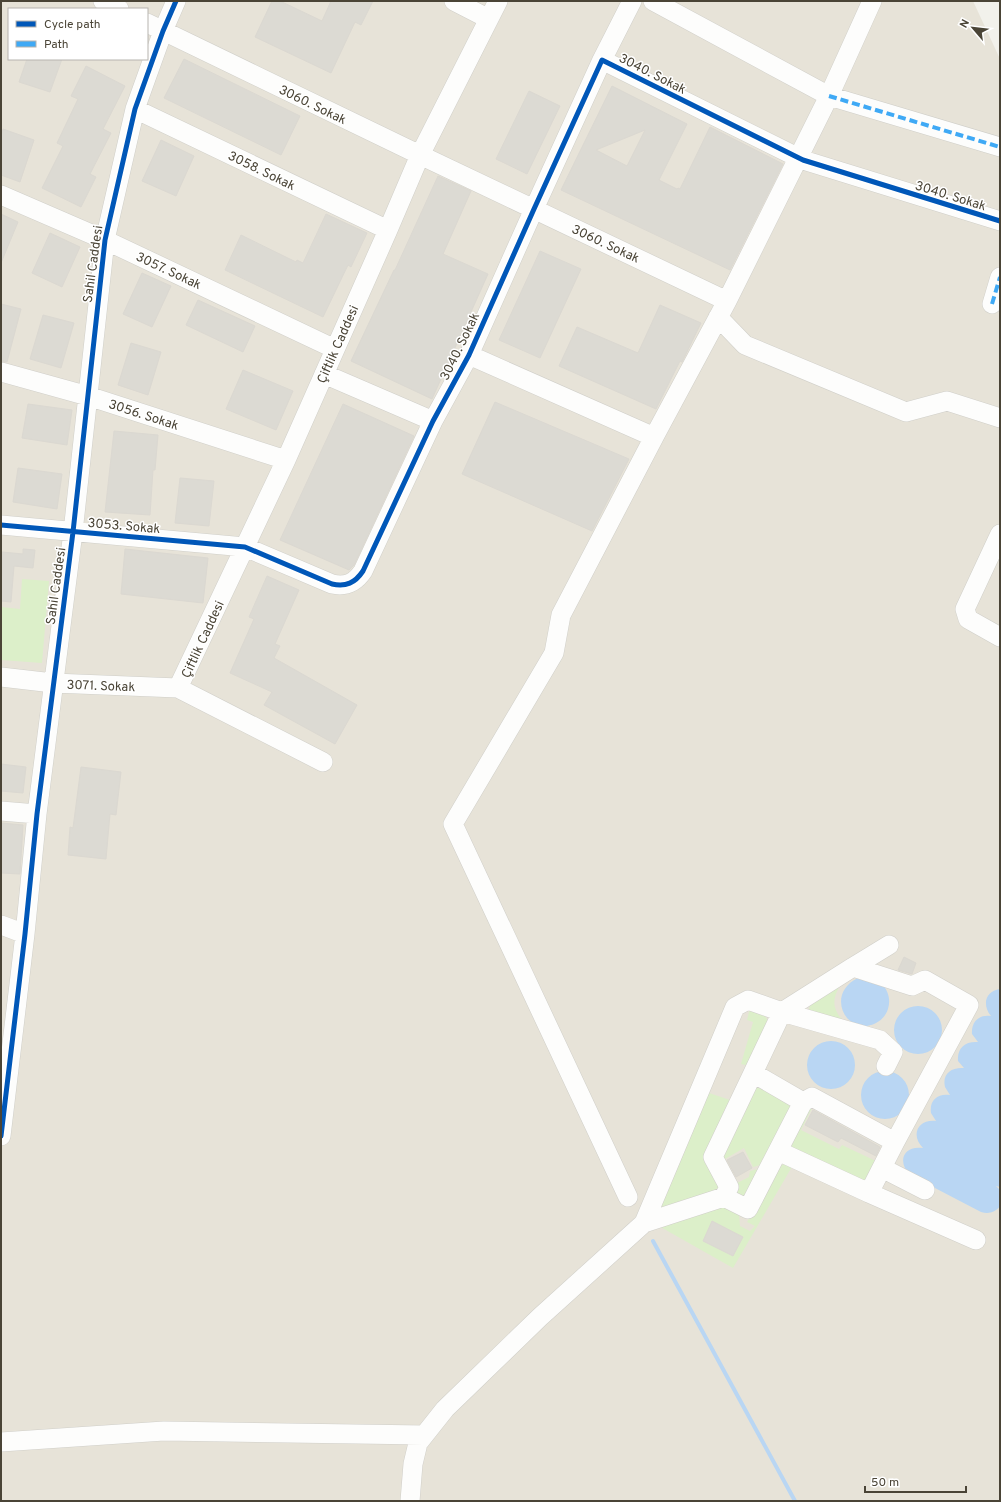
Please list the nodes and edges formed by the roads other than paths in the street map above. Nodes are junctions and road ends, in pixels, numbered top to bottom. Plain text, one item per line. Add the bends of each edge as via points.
1 (103, 1) edge
2 (176, 1) edge
3 (454, 1) edge
4 (498, 1) edge
5 (632, 1) edge
6 (653, 1) edge
7 (872, 1) edge
8 (117, 8) edge
9 (489, 19) junction
10 (155, 27) edge
11 (148, 56) edge
12 (147, 60) edge
13 (602, 60) junction
14 (829, 96) junction
15 (135, 109) junction
16 (1000, 147) edge
17 (420, 156) junction
18 (797, 158) junction
19 (1, 195) edge
20 (534, 209) junction
21 (1000, 221) edge
22 (388, 230) junction
23 (105, 240) junction
24 (1000, 278) edge
25 (727, 301) junction
26 (992, 304) dead end
27 (718, 318) junction
28 (335, 349) junction
29 (469, 355) junction
30 (1, 372) edge
31 (324, 374) junction
32 (88, 396) junction
33 (1000, 418) edge
34 (433, 421) junction
35 (654, 437) junction
36 (286, 460) junction
37 (1, 525) edge
38 (73, 532) junction
39 (1000, 534) edge
40 (245, 547) junction
41 (1000, 637) edge
42 (1, 677) edge
43 (53, 684) junction
44 (178, 688) junction
45 (322, 762) dead end
46 (1, 811) edge
47 (37, 814) junction
48 (1, 925) edge
49 (25, 934) junction
50 (889, 945) dead end
51 (853, 967) junction
52 (782, 1012) junction
53 (886, 1066) dead end
54 (753, 1073) junction
55 (4, 1078) edge
56 (803, 1102) junction
57 (1, 1136) edge
58 (896, 1142) junction
59 (778, 1152) junction
60 (882, 1168) junction
61 (925, 1190) dead end
62 (869, 1193) junction
63 (628, 1197) dead end
64 (724, 1197) junction
65 (644, 1223) junction
66 (976, 1240) dead end
67 (424, 1435) junction
68 (1, 1442) edge
69 (410, 1501) edge

1 - 8 street
2 - 10 street, Sahil Caddesi
3 - 9 street
4 - 9 street, Çiftlik Caddesi
5 - 13 street
6 - 14 street
7 - 14 street
9 - 17 street, Çiftlik Caddesi
10 - 11 street, Sahil Caddesi
10 - 17 street, 3060. Sokak
12 - 15 street, Sahil Caddesi
13 - 18 street, 3040. Sokak
13 - 20 street, 3040. Sokak
14 - 16 street
14 - 18 street
15 - 22 street, 3058. Sokak
15 - 23 street, Sahil Caddesi
17 - 20 street, 3060. Sokak
17 - 22 street, Çiftlik Caddesi
18 - 21 street, 3040. Sokak
18 - 25 street
19 - 23 street, 3057. Sokak
20 - 25 street, 3060. Sokak
20 - 29 street, 3040. Sokak
22 - 28 street, Çiftlik Caddesi
23 - 28 street, 3057. Sokak
23 - 32 street, Sahil Caddesi
24 - 26 street
25 - 27 street
27 - 33 street via 745,345 906,412 947,402
27 - 35 street
28 - 31 street, Çiftlik Caddesi
29 - 34 street, 3040. Sokak
29 - 35 street
30 - 32 street, 3056. Sokak
31 - 34 street
31 - 36 street, Çiftlik Caddesi
32 - 36 street, 3056. Sokak
32 - 38 street, Sahil Caddesi
34 - 40 street, 3040. Sokak via 363,571 352,583 332,584
35 - 63 street via 561,615 554,653 453,824
36 - 40 street, Çiftlik Caddesi
37 - 38 street, 3053. Sokak
38 - 40 street, 3053. Sokak
38 - 43 street, Sahil Caddesi
39 - 41 street via 965,609 968,620
40 - 44 street, Çiftlik Caddesi
42 - 43 street, 3071. Sokak
43 - 44 street, 3071. Sokak
43 - 47 street, Sahil Caddesi
44 - 45 street
46 - 47 street
47 - 49 street, Sahil Caddesi
48 - 49 street
49 - 55 street, Sahil Caddesi
50 - 51 street
51 - 52 street
51 - 58 street via 912,986 925,980 969,1004
52 - 53 street via 880,1040 893,1052
52 - 54 street
52 - 65 street via 748,1000 735,1007
54 - 56 street
54 - 64 street via 713,1157 729,1187
55 - 57 street, Sahil Caddesi
56 - 58 street via 812,1097
56 - 59 street
58 - 60 street
59 - 62 street
59 - 64 street via 748,1210
60 - 61 street
60 - 62 street
62 - 66 street
64 - 65 street
65 - 67 street via 540,1317 445,1409
67 - 68 street via 164,1431
67 - 69 street via 418,1443 413,1464

